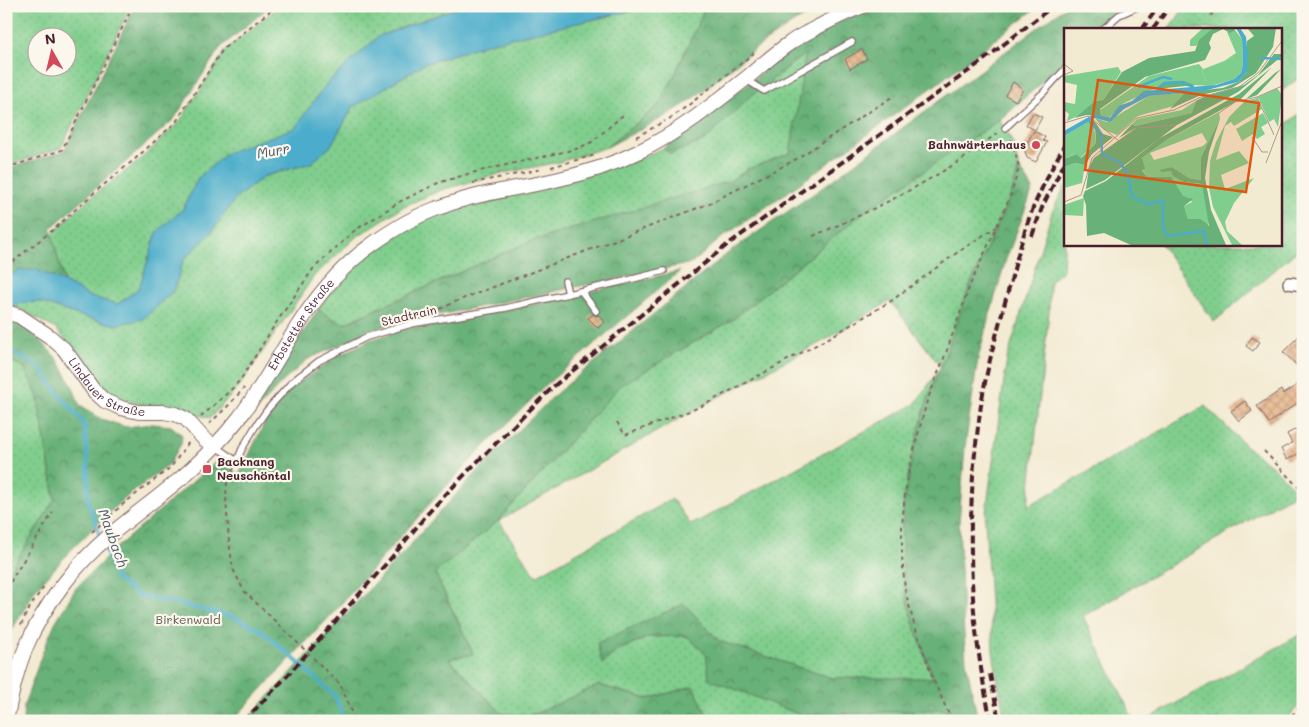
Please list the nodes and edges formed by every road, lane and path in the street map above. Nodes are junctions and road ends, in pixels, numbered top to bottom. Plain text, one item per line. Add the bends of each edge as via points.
1 (133, 6) edge
2 (276, 6) edge
3 (863, 6) edge
4 (1139, 6) edge
5 (1216, 6) edge
6 (1211, 16) dead end
7 (1104, 28) edge
8 (852, 42) dead end
9 (759, 50) dead end
10 (1064, 70) edge
11 (745, 79) junction
12 (896, 95) dead end
13 (1005, 128) junction
14 (633, 139) dead end
15 (598, 154) dead end
16 (6, 168) edge
17 (465, 185) dead end
18 (996, 227) junction
19 (813, 236) dead end
20 (6, 267) edge
21 (664, 271) dead end
22 (565, 281) dead end
23 (1289, 283) dead end
24 (1303, 284) edge
25 (581, 291) junction
26 (568, 294) junction
27 (596, 311) dead end
28 (434, 312) dead end
29 (13, 314) edge
30 (248, 382) dead end
31 (617, 422) dead end
32 (199, 434) junction
33 (214, 446) junction
34 (1264, 451) dead end
35 (237, 461) junction
36 (1303, 492) edge
37 (122, 505) dead end
38 (54, 512) dead end
39 (6, 589) edge
40 (1303, 704) edge
41 (6, 721) edge
42 (356, 721) edge
43 (952, 721) edge
44 (1286, 721) edge

1 - 16 path via 62,150
2 - 20 path via 223,49 176,122
3 - 11 street, Erbstetter Straße via 839,15 791,42
4 - 7 lane via 1119,15
5 - 6 path
8 - 11 lane via 764,91
9 - 14 path via 690,104
10 - 13 lane
11 - 33 street, Erbstetter Straße via 680,128 638,152 564,178 441,206 408,221 373,244 329,283 238,419
12 - 28 path via 794,161 708,204
13 - 18 path via 1019,167 1011,195
13 - 19 path via 960,161 914,188
15 - 17 path
18 - 31 path via 867,316 700,407 625,435
18 - 43 path via 970,285 927,401 912,457 902,526 905,590 933,678
21 - 25 lane, Stadtrain
22 - 26 lane
23 - 24 street
25 - 26 lane, Stadtrain
25 - 27 lane
26 - 35 lane, Stadtrain via 411,324 367,337 319,361 292,382 268,410
29 - 32 street, Lindauer Straße via 64,349 105,401 139,412 175,414 186,419
30 - 32 path
32 - 33 street, Lindauer Straße
32 - 37 path via 187,444 171,467
33 - 35 lane
33 - 41 street, Erbstetter Straße via 186,474 107,538 82,561 64,584 38,622 26,647
34 - 36 path
35 - 42 path via 228,480 226,499 233,570 244,591 340,684
38 - 39 path
40 - 44 path

